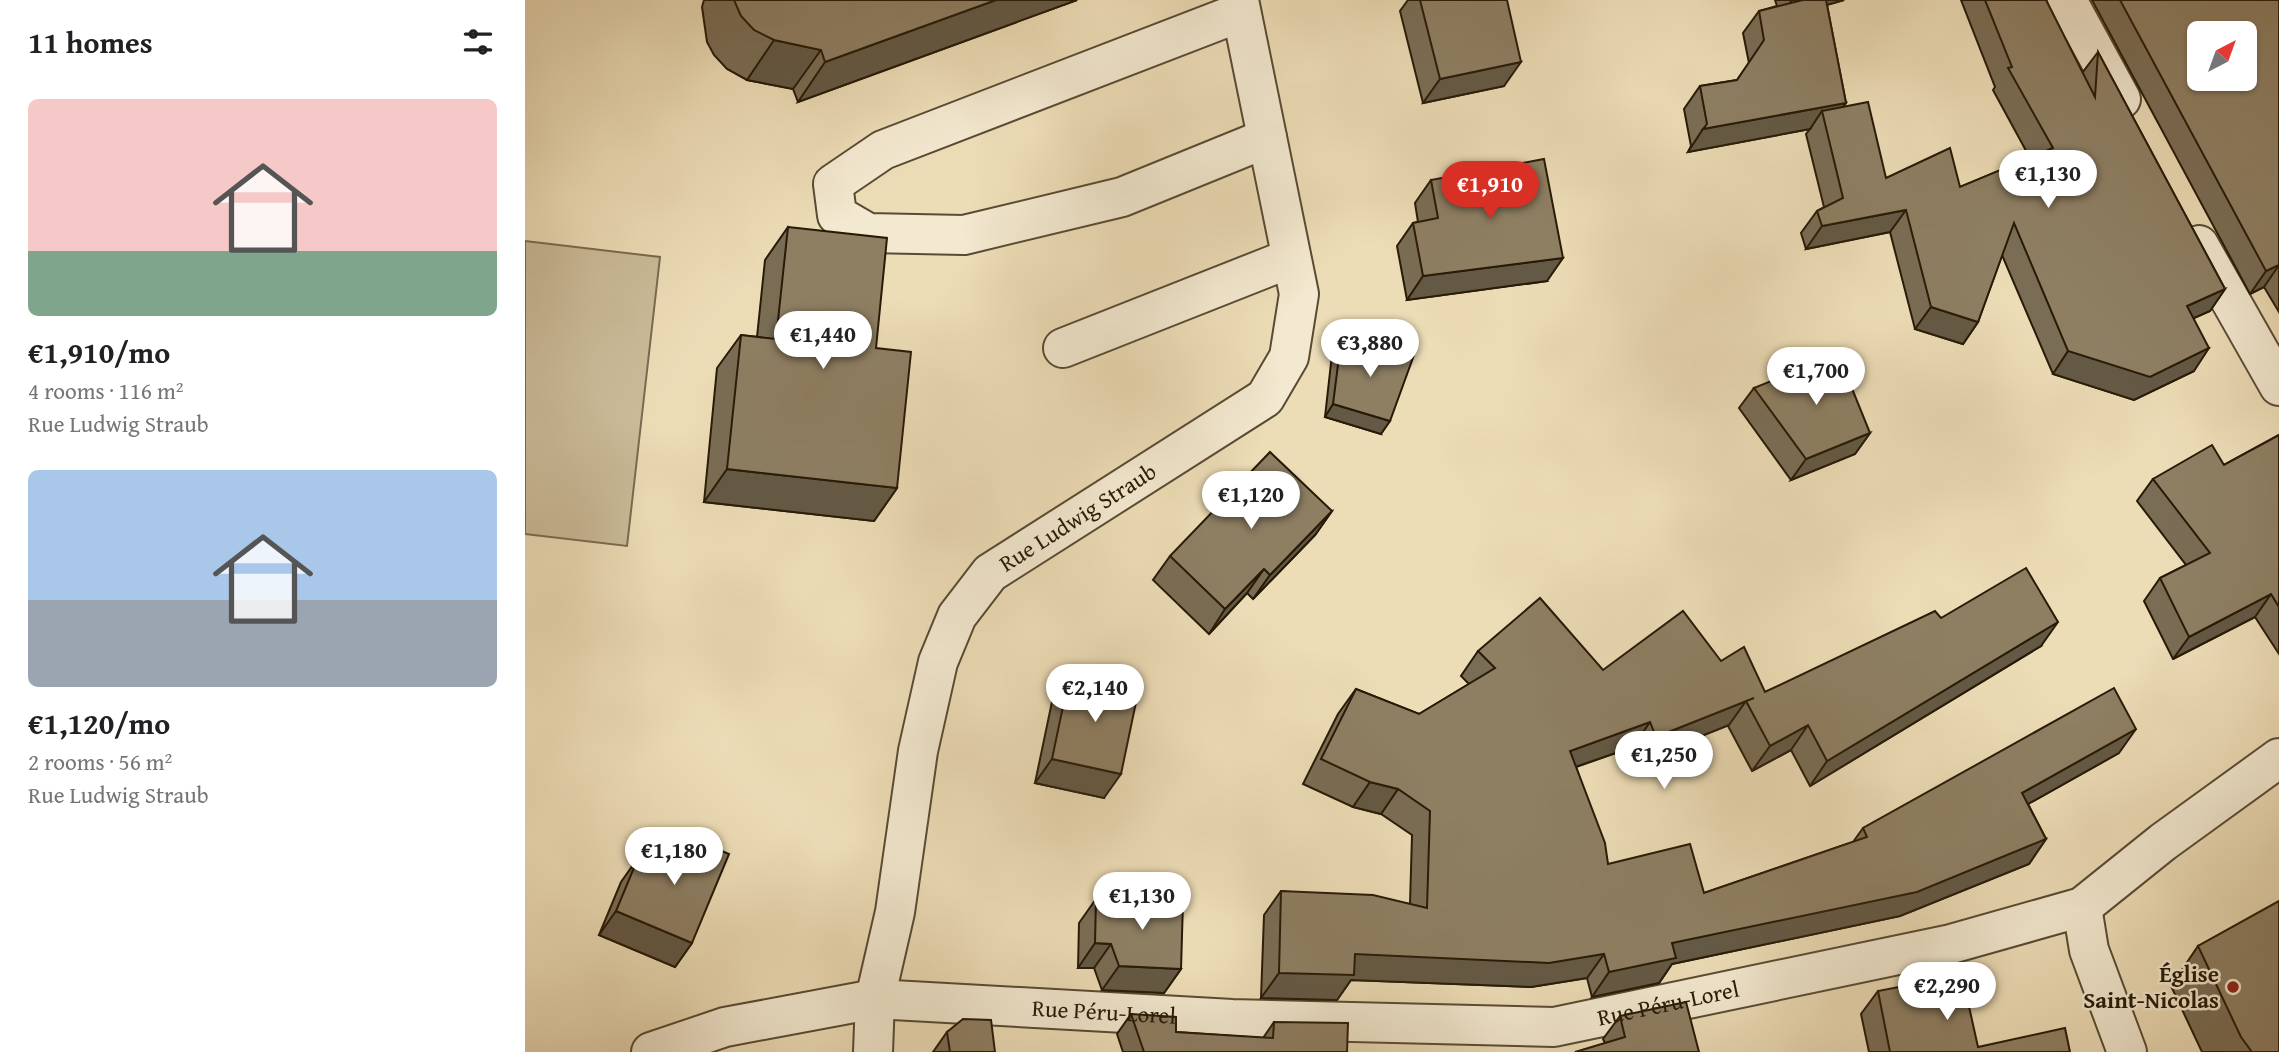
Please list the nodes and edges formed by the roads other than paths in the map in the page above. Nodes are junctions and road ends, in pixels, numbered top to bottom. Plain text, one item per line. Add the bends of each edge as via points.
1 (2067, 0) edge
2 (1240, 6) edge
3 (2140, 134) edge
4 (1267, 138) junction
5 (2186, 220) edge
6 (1291, 258) junction
7 (1063, 348) dead end
8 (2279, 386) edge
9 (2279, 758) edge
10 (2082, 907) junction
11 (875, 999) junction
12 (651, 1052) edge
13 (873, 1052) edge
14 (2127, 1052) edge

1 - 3 street
2 - 4 street, Rue Ludwig Straub
2 - 4 street via 883,150 833,184 837,215 868,233 964,235 1122,197
4 - 6 street, Rue Ludwig Straub
5 - 8 street
6 - 7 street
6 - 11 street, Rue Ludwig Straub via 1299,294 1289,357 1265,398 990,573 957,616 938,663 918,751 895,912
9 - 10 street, Rue Péru-Lorel via 2162,842
10 - 11 street, Rue Péru-Lorel via 1951,944 1554,1027 1232,1019
10 - 14 street via 2089,950
11 - 12 street, Rue Péru-Lorel via 726,1027
11 - 13 street, Rue Ludwig Straub

